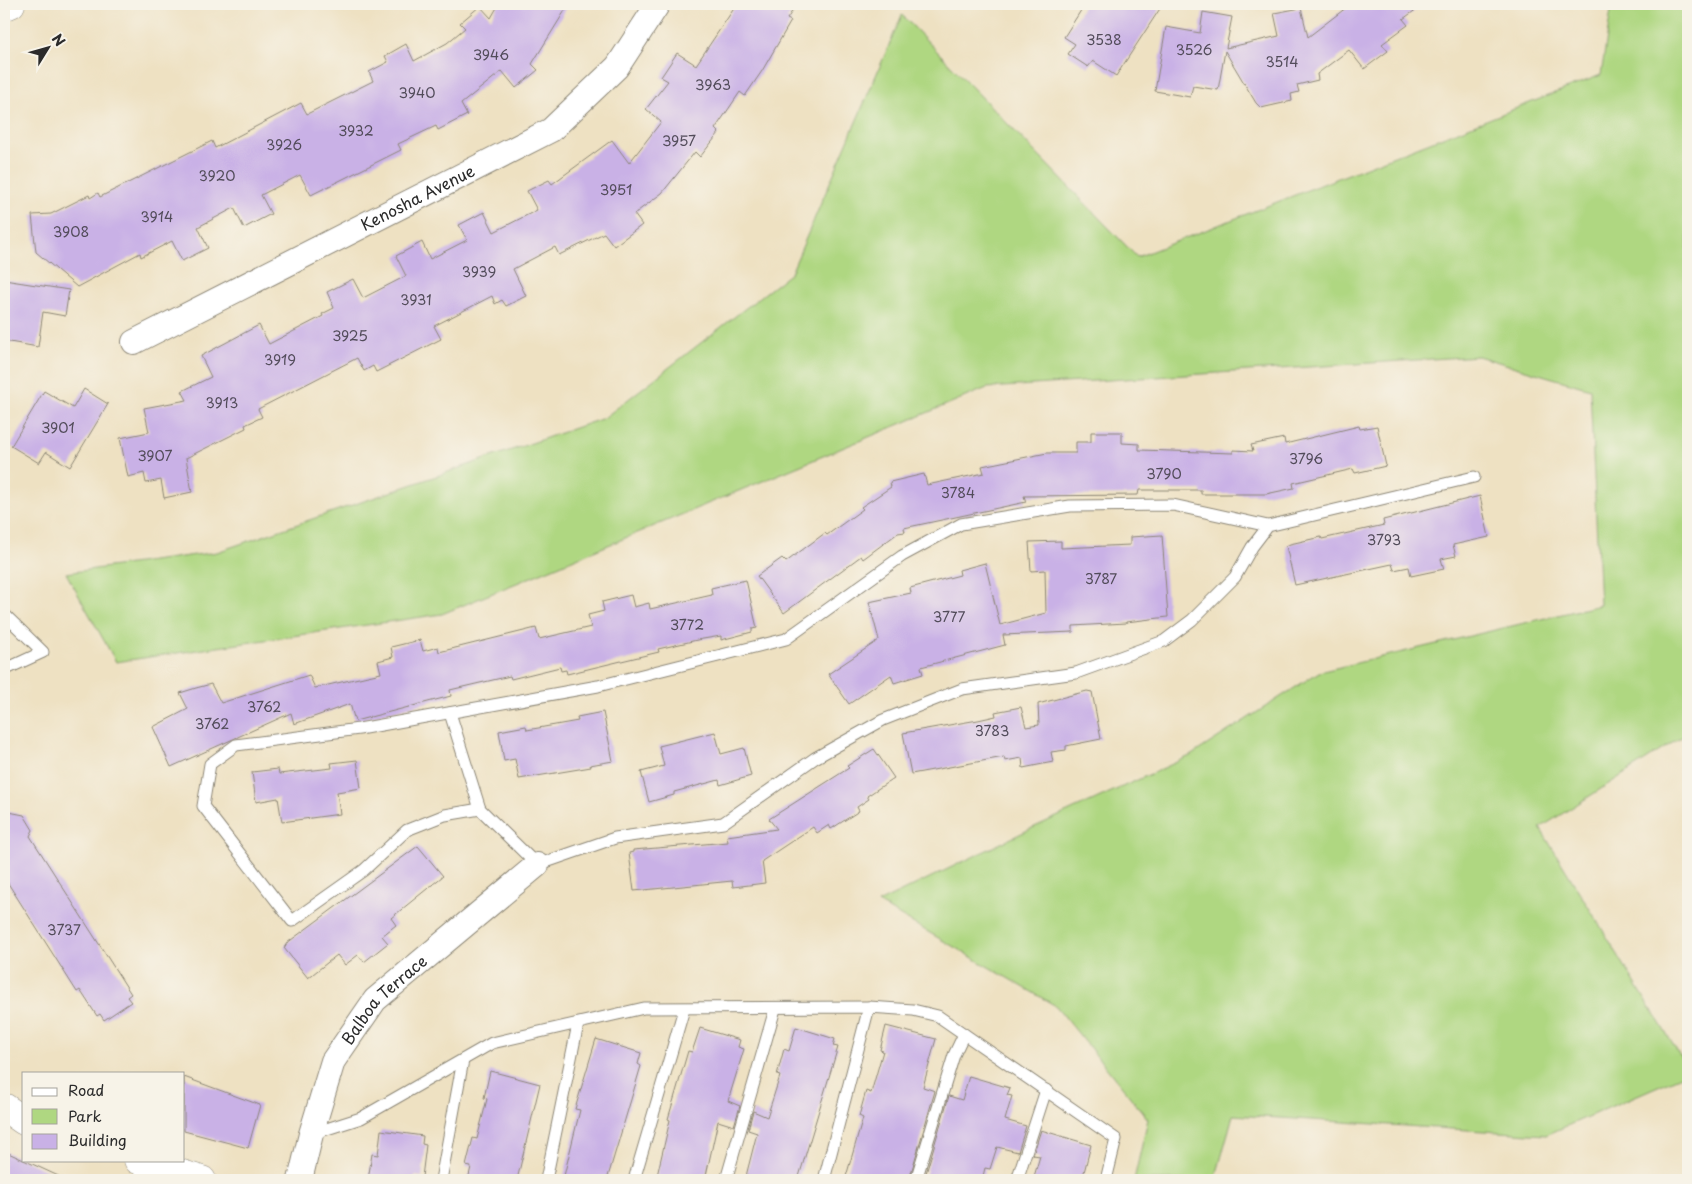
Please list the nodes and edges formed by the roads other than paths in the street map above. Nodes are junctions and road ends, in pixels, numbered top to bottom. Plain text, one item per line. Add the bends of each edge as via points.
1 (11, 4) edge
2 (658, 4) edge
3 (4, 7) edge
4 (134, 342) dead end
5 (1474, 477) dead end
6 (1268, 526) junction
7 (4, 614) edge
8 (4, 670) edge
9 (450, 713) junction
10 (480, 809) junction
11 (537, 865) junction
12 (869, 1007) junction
13 (684, 1009) junction
14 (776, 1009) junction
15 (578, 1024) junction
16 (964, 1034) junction
17 (463, 1060) junction
18 (1046, 1090) junction
19 (4, 1107) edge
20 (22, 1120) edge
21 (311, 1134) junction
22 (144, 1162) edge
23 (202, 1180) edge
24 (300, 1180) edge
25 (441, 1180) edge
26 (546, 1180) edge
27 (634, 1180) edge
28 (726, 1180) edge
29 (824, 1180) edge
30 (916, 1180) edge
31 (1017, 1180) edge
32 (1106, 1180) edge

1 - 3 street
2 - 4 street, Kenosha Avenue via 617,67 551,130
5 - 6 lane
6 - 9 lane via 1173,505 1070,506 961,524 902,556 786,639 598,686
6 - 11 lane via 1235,577 1192,620 1164,641 1076,673 962,689 883,720 815,758 723,823 615,838
7 - 8 lane via 43,652
9 - 10 lane
9 - 10 lane via 236,746 210,764 203,806 292,921 364,870 407,830 445,815
10 - 11 lane
11 - 21 street, Balboa Terrace via 375,1000 333,1061
12 - 14 lane
12 - 16 lane via 913,1010 938,1016
12 - 29 lane
13 - 14 lane
13 - 15 lane via 644,1008
13 - 27 lane
14 - 28 lane
15 - 17 lane via 492,1043
15 - 26 lane
16 - 18 lane
16 - 30 lane via 954,1055
17 - 21 lane via 361,1118
17 - 25 lane
18 - 31 lane
18 - 32 lane via 1116,1139
19 - 20 street
21 - 24 street, Balboa Terrace
22 - 23 street

